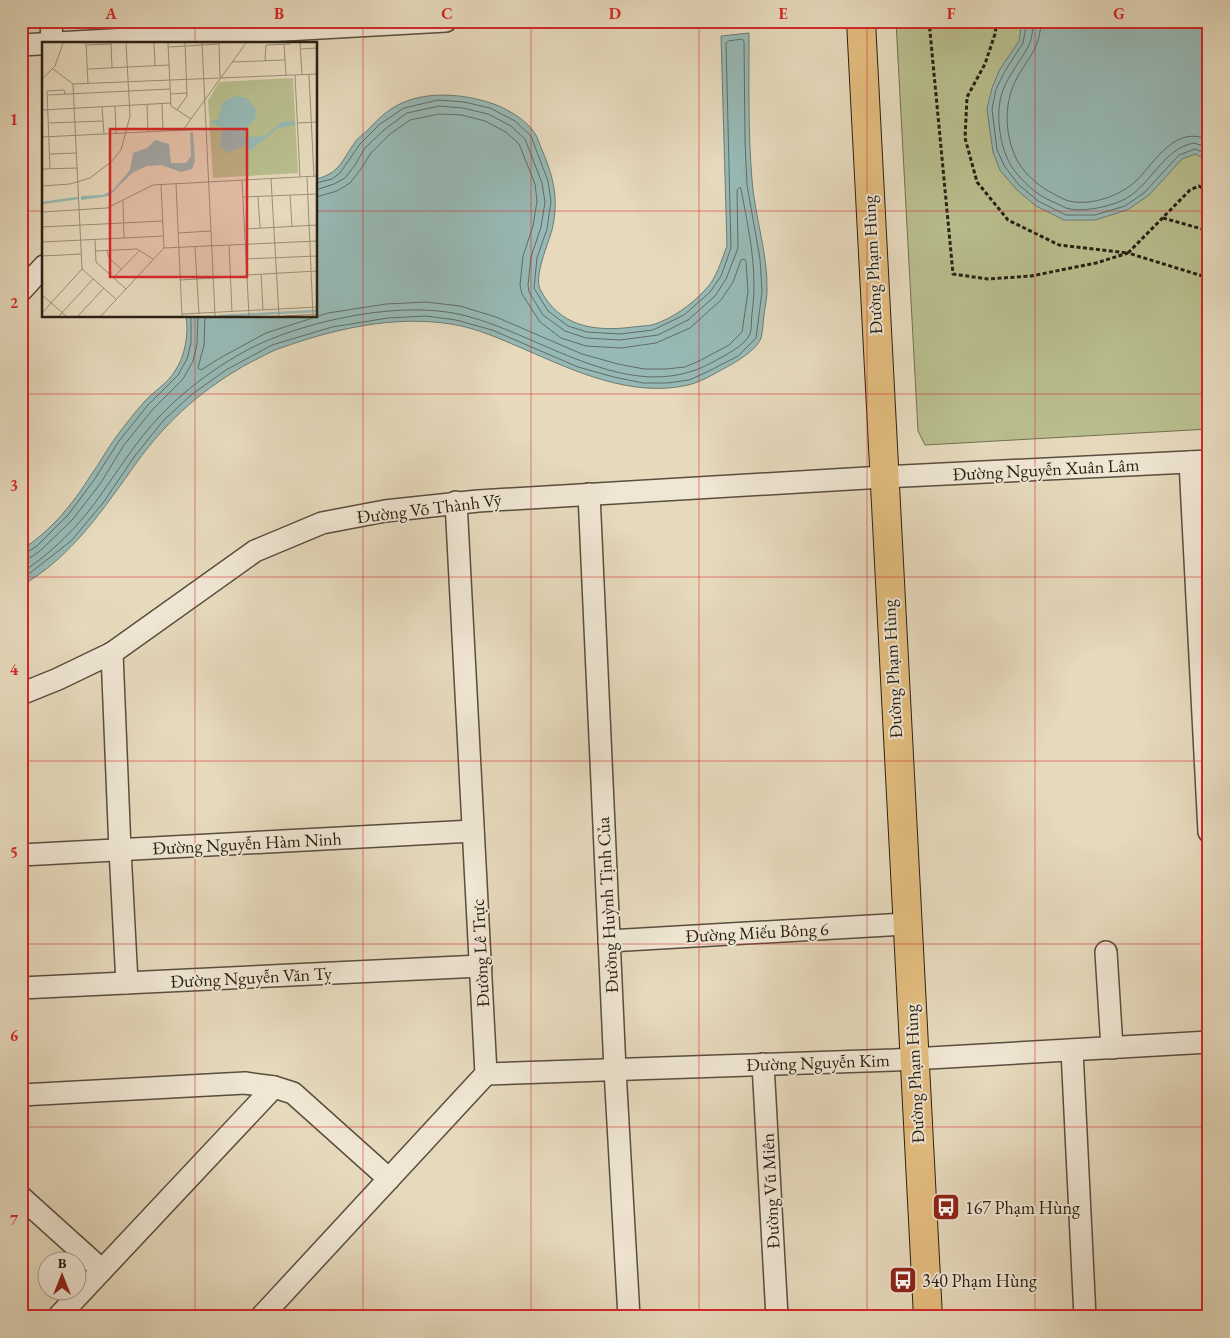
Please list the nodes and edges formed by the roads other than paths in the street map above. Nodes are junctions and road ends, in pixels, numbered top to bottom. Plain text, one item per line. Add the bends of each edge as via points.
1 (51, 21) edge
2 (446, 21) edge
3 (861, 23) edge
4 (338, 24) edge
5 (160, 34) edge
6 (52, 42) edge
7 (64, 42) edge
8 (42, 44) edge
9 (21, 45) edge
10 (42, 268) edge
11 (21, 290) edge
12 (1199, 461) edge
13 (883, 476) junction
14 (589, 494) junction
15 (456, 502) junction
16 (1204, 618) edge
17 (112, 652) junction
18 (21, 694) edge
19 (473, 831) junction
20 (1209, 832) edge
21 (120, 850) junction
22 (21, 855) edge
23 (905, 924) junction
24 (609, 940) junction
25 (1106, 952) dead end
26 (481, 966) junction
27 (127, 982) junction
28 (21, 988) edge
29 (1209, 1042) edge
30 (1112, 1048) junction
31 (1072, 1050) junction
32 (912, 1059) junction
33 (763, 1064) junction
34 (615, 1070) junction
35 (486, 1074) junction
36 (274, 1087) junction
37 (21, 1095) edge
38 (389, 1178) junction
39 (21, 1197) edge
40 (102, 1270) junction
41 (58, 1317) edge
42 (261, 1317) edge
43 (629, 1317) edge
44 (777, 1317) edge
45 (928, 1317) edge
46 (1085, 1317) edge

1 - 6 street
2 - 4 street
3 - 13 main road, Đường Phạm Hùng
4 - 5 street
5 - 7 street
8 - 9 street
10 - 11 street
12 - 13 street, Đường Nguyễn Xuân Lâm
12 - 16 street
13 - 14 street, Đường Võ Thành Vỹ
13 - 23 main road, Đường Phạm Hùng
14 - 15 street, Đường Võ Thành Vỹ
14 - 24 street, Đường Huỳnh Tịnh Của
15 - 17 street, Đường Võ Thành Vỹ via 385,511 322,524 255,551
15 - 19 street, Đường Lê Trực
16 - 20 street
17 - 18 street, Đường Võ Thành Vỹ
17 - 21 street
19 - 21 street, Đường Nguyễn Hàm Ninh
19 - 26 street, Đường Lê Trực
21 - 22 street, Đường Nguyễn Hàm Ninh
21 - 27 street
23 - 24 street, Đường Miếu Bông 6
23 - 32 main road, Đường Phạm Hùng
24 - 34 street, Đường Huỳnh Tịnh Của
25 - 30 street
26 - 27 street, Đường Nguyễn Văn Tỵ
26 - 35 street, Đường Lê Trực
27 - 28 street, Đường Nguyễn Văn Tỵ
29 - 30 street, Đường Nguyễn Kim
30 - 31 street, Đường Nguyễn Kim
31 - 32 street, Đường Nguyễn Kim
31 - 46 street
32 - 33 street, Đường Nguyễn Kim
32 - 45 main road, Đường Phạm Hùng
33 - 34 street, Đường Nguyễn Kim
33 - 44 street, Đường Vũ Miên
34 - 35 street, Đường Nguyễn Kim
34 - 43 street, Đường Huỳnh Tịnh Của
35 - 38 street
36 - 37 street via 245,1083
36 - 38 street via 293,1093
36 - 40 street
38 - 42 street
39 - 40 street
40 - 41 street

